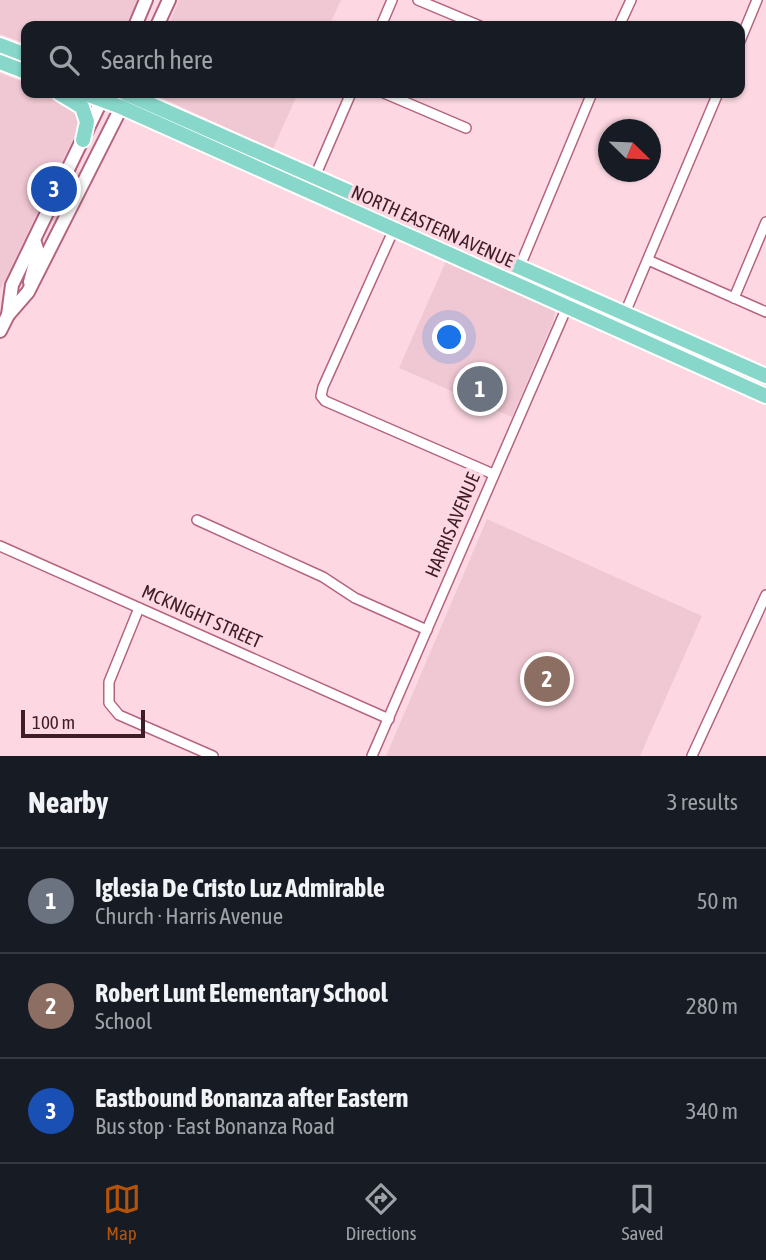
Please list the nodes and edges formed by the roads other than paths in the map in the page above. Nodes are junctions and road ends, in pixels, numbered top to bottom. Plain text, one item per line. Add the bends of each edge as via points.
1 (146, 0) edge
2 (169, 0) edge
3 (393, 0) edge
4 (418, 0) edge
5 (631, 0) edge
6 (757, 0) edge
7 (137, 21) edge
8 (159, 21) edge
9 (383, 21) edge
10 (468, 21) edge
11 (622, 21) edge
12 (745, 29) edge
13 (0, 45) edge
14 (21, 53) edge
15 (0, 62) edge
16 (21, 70) edge
17 (67, 98) edge
18 (102, 98) edge
19 (126, 98) edge
20 (128, 98) edge
21 (128, 98) edge
22 (349, 98) edge
23 (396, 98) edge
24 (590, 98) edge
25 (716, 98) edge
26 (467, 128) dead end
27 (83, 139) junction
28 (315, 176) junction
29 (308, 191) junction
30 (766, 222) edge
31 (394, 229) junction
32 (34, 240) junction
33 (442, 250) junction
34 (648, 260) junction
35 (520, 266) junction
36 (29, 292) junction
37 (734, 298) junction
38 (567, 307) junction
39 (766, 312) edge
40 (625, 313) junction
41 (8, 315) junction
42 (650, 324) junction
43 (0, 331) edge
44 (766, 376) edge
45 (766, 396) edge
46 (493, 474) junction
47 (197, 520) dead end
48 (0, 546) edge
49 (766, 595) edge
50 (139, 608) junction
51 (428, 630) junction
52 (389, 719) junction
53 (213, 756) edge
54 (372, 756) edge
55 (692, 756) edge

1 - 7 main road
2 - 8 main road
3 - 9 street
4 - 10 street
5 - 11 street
6 - 12 street
13 - 14 main road
15 - 16 main road
17 - 27 main road via 82,107 87,122
18 - 27 main road
19 - 36 main road
20 - 28 main road, NORTH EASTERN AVENUE
21 - 29 main road, NORTH EASTERN AVENUE
22 - 28 street
23 - 26 street
24 - 35 street
25 - 34 street
27 - 32 main road
28 - 29 street
28 - 35 main road, NORTH EASTERN AVENUE
29 - 31 main road, NORTH EASTERN AVENUE
30 - 37 street
31 - 33 main road, NORTH EASTERN AVENUE
31 - 46 street via 321,396
32 - 36 main road via 38,253
32 - 41 main road via 12,285
33 - 35 main road via 513,271
33 - 38 main road, NORTH EASTERN AVENUE
34 - 37 street
34 - 40 street
35 - 40 main road, NORTH EASTERN AVENUE
36 - 41 main road
37 - 39 street
38 - 42 main road via 581,304 633,327
38 - 45 main road, NORTH EASTERN AVENUE
38 - 46 street, HARRIS AVENUE
40 - 42 main road, NORTH EASTERN AVENUE
41 - 43 main road
42 - 44 main road, NORTH EASTERN AVENUE
46 - 51 street, HARRIS AVENUE
47 - 51 street
48 - 50 street, MCKNIGHT STREET
49 - 55 street
50 - 52 street, MCKNIGHT STREET
50 - 53 street via 106,693 108,703 119,715
51 - 52 street, HARRIS AVENUE
52 - 54 street, HARRIS AVENUE

